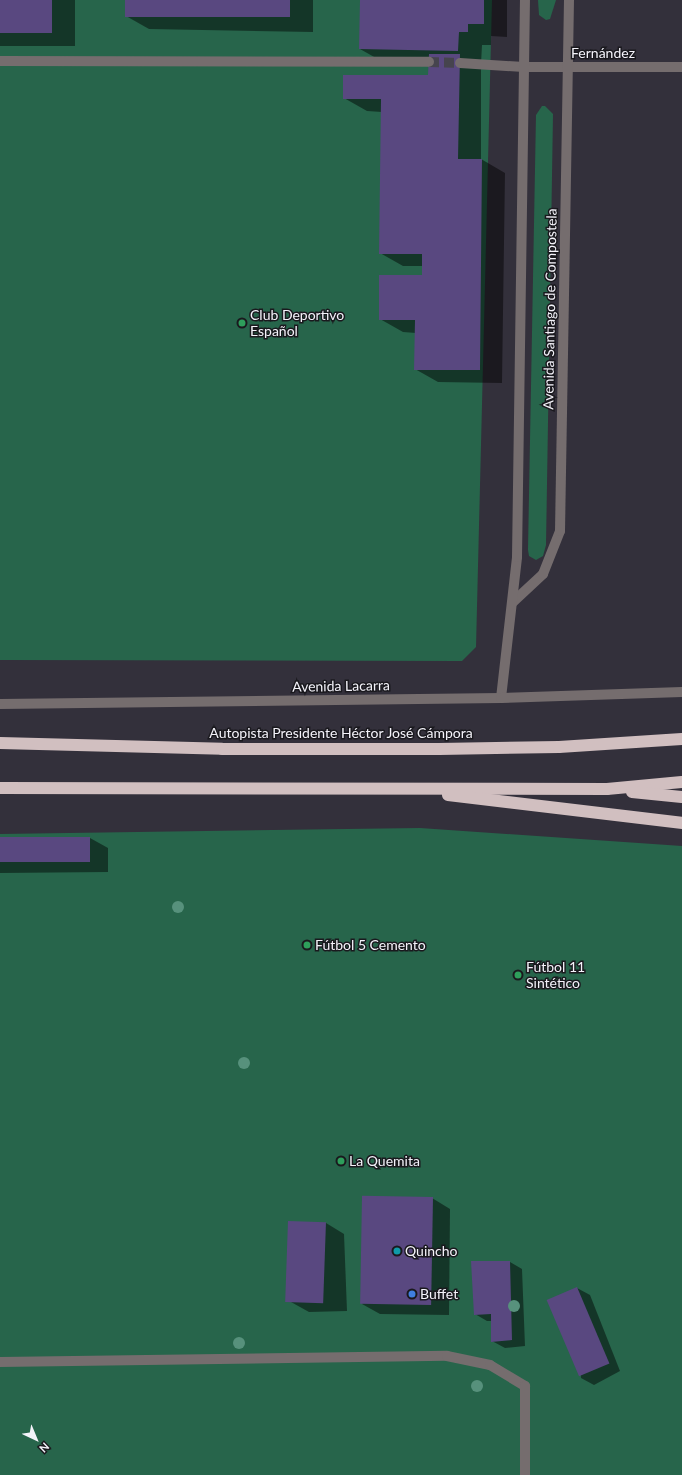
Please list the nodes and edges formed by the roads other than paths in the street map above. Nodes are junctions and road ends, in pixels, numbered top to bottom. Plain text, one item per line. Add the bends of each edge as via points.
1 (525, 0) edge
2 (569, 0) edge
3 (0, 61) edge
4 (429, 62) tunnel mouth
5 (460, 63) tunnel mouth
6 (569, 66) junction
7 (524, 67) junction
8 (682, 68) edge
9 (513, 602) junction
10 (682, 692) edge
11 (501, 698) junction
12 (0, 704) edge
13 (682, 739) edge
14 (0, 743) edge
15 (682, 782) edge
16 (0, 788) edge
17 (392, 788) junction
18 (607, 789) junction
19 (682, 797) edge
20 (682, 823) edge
21 (0, 1362) edge
22 (525, 1475) edge

1 - 7 street, Avenida Santiago de Compostela
2 - 6 street, Avenida Santiago de Compostela
3 - 4 street
5 - 7 street, Fernández
6 - 7 street, Fernández
6 - 8 street, Fernández
6 - 9 street, Avenida Santiago de Compostela via 560,531 543,574
7 - 9 street, Avenida Santiago de Compostela via 517,557
9 - 11 street, Avenida Santiago de Compostela
10 - 11 street, Avenida Lacarra
11 - 12 street, Avenida Lacarra
13 - 14 highway, Autopista Presidente Héctor José Cámpora via 559,747 438,749 222,749
15 - 18 highway
16 - 17 highway
17 - 18 highway
17 - 20 highway
18 - 19 highway
21 - 22 street via 448,1356 490,1366 525,1386

